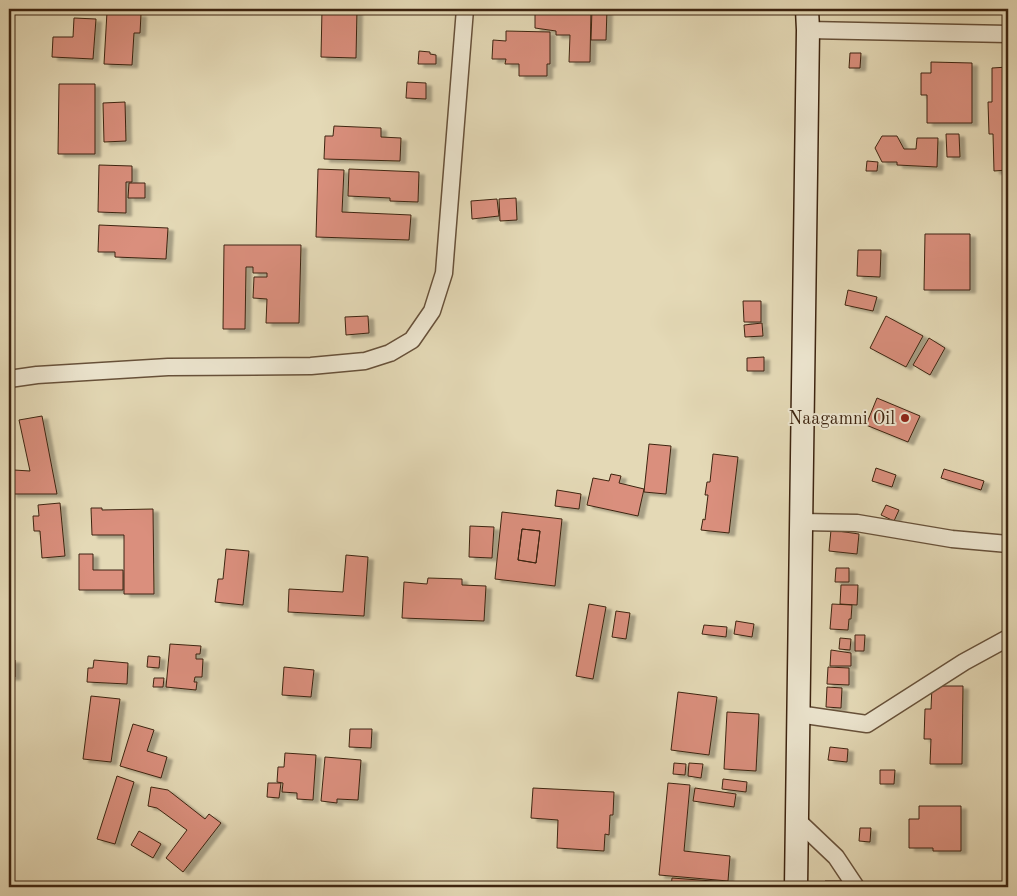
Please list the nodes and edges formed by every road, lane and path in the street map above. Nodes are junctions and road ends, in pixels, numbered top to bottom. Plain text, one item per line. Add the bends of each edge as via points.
1 (465, 9) edge
2 (807, 20) edge
3 (1008, 34) edge
4 (9, 379) edge
5 (802, 522) junction
6 (1008, 544) edge
7 (1008, 638) edge
8 (798, 714) junction
9 (797, 820) junction
10 (796, 887) edge
11 (856, 887) edge

1 - 4 street via 444,273 432,311 412,340 390,353 365,361 311,366 168,367
2 - 3 street
2 - 5 main road
5 - 6 street via 857,524
5 - 8 main road
7 - 8 street via 867,724
8 - 9 main road
9 - 10 main road
9 - 11 street via 836,857

